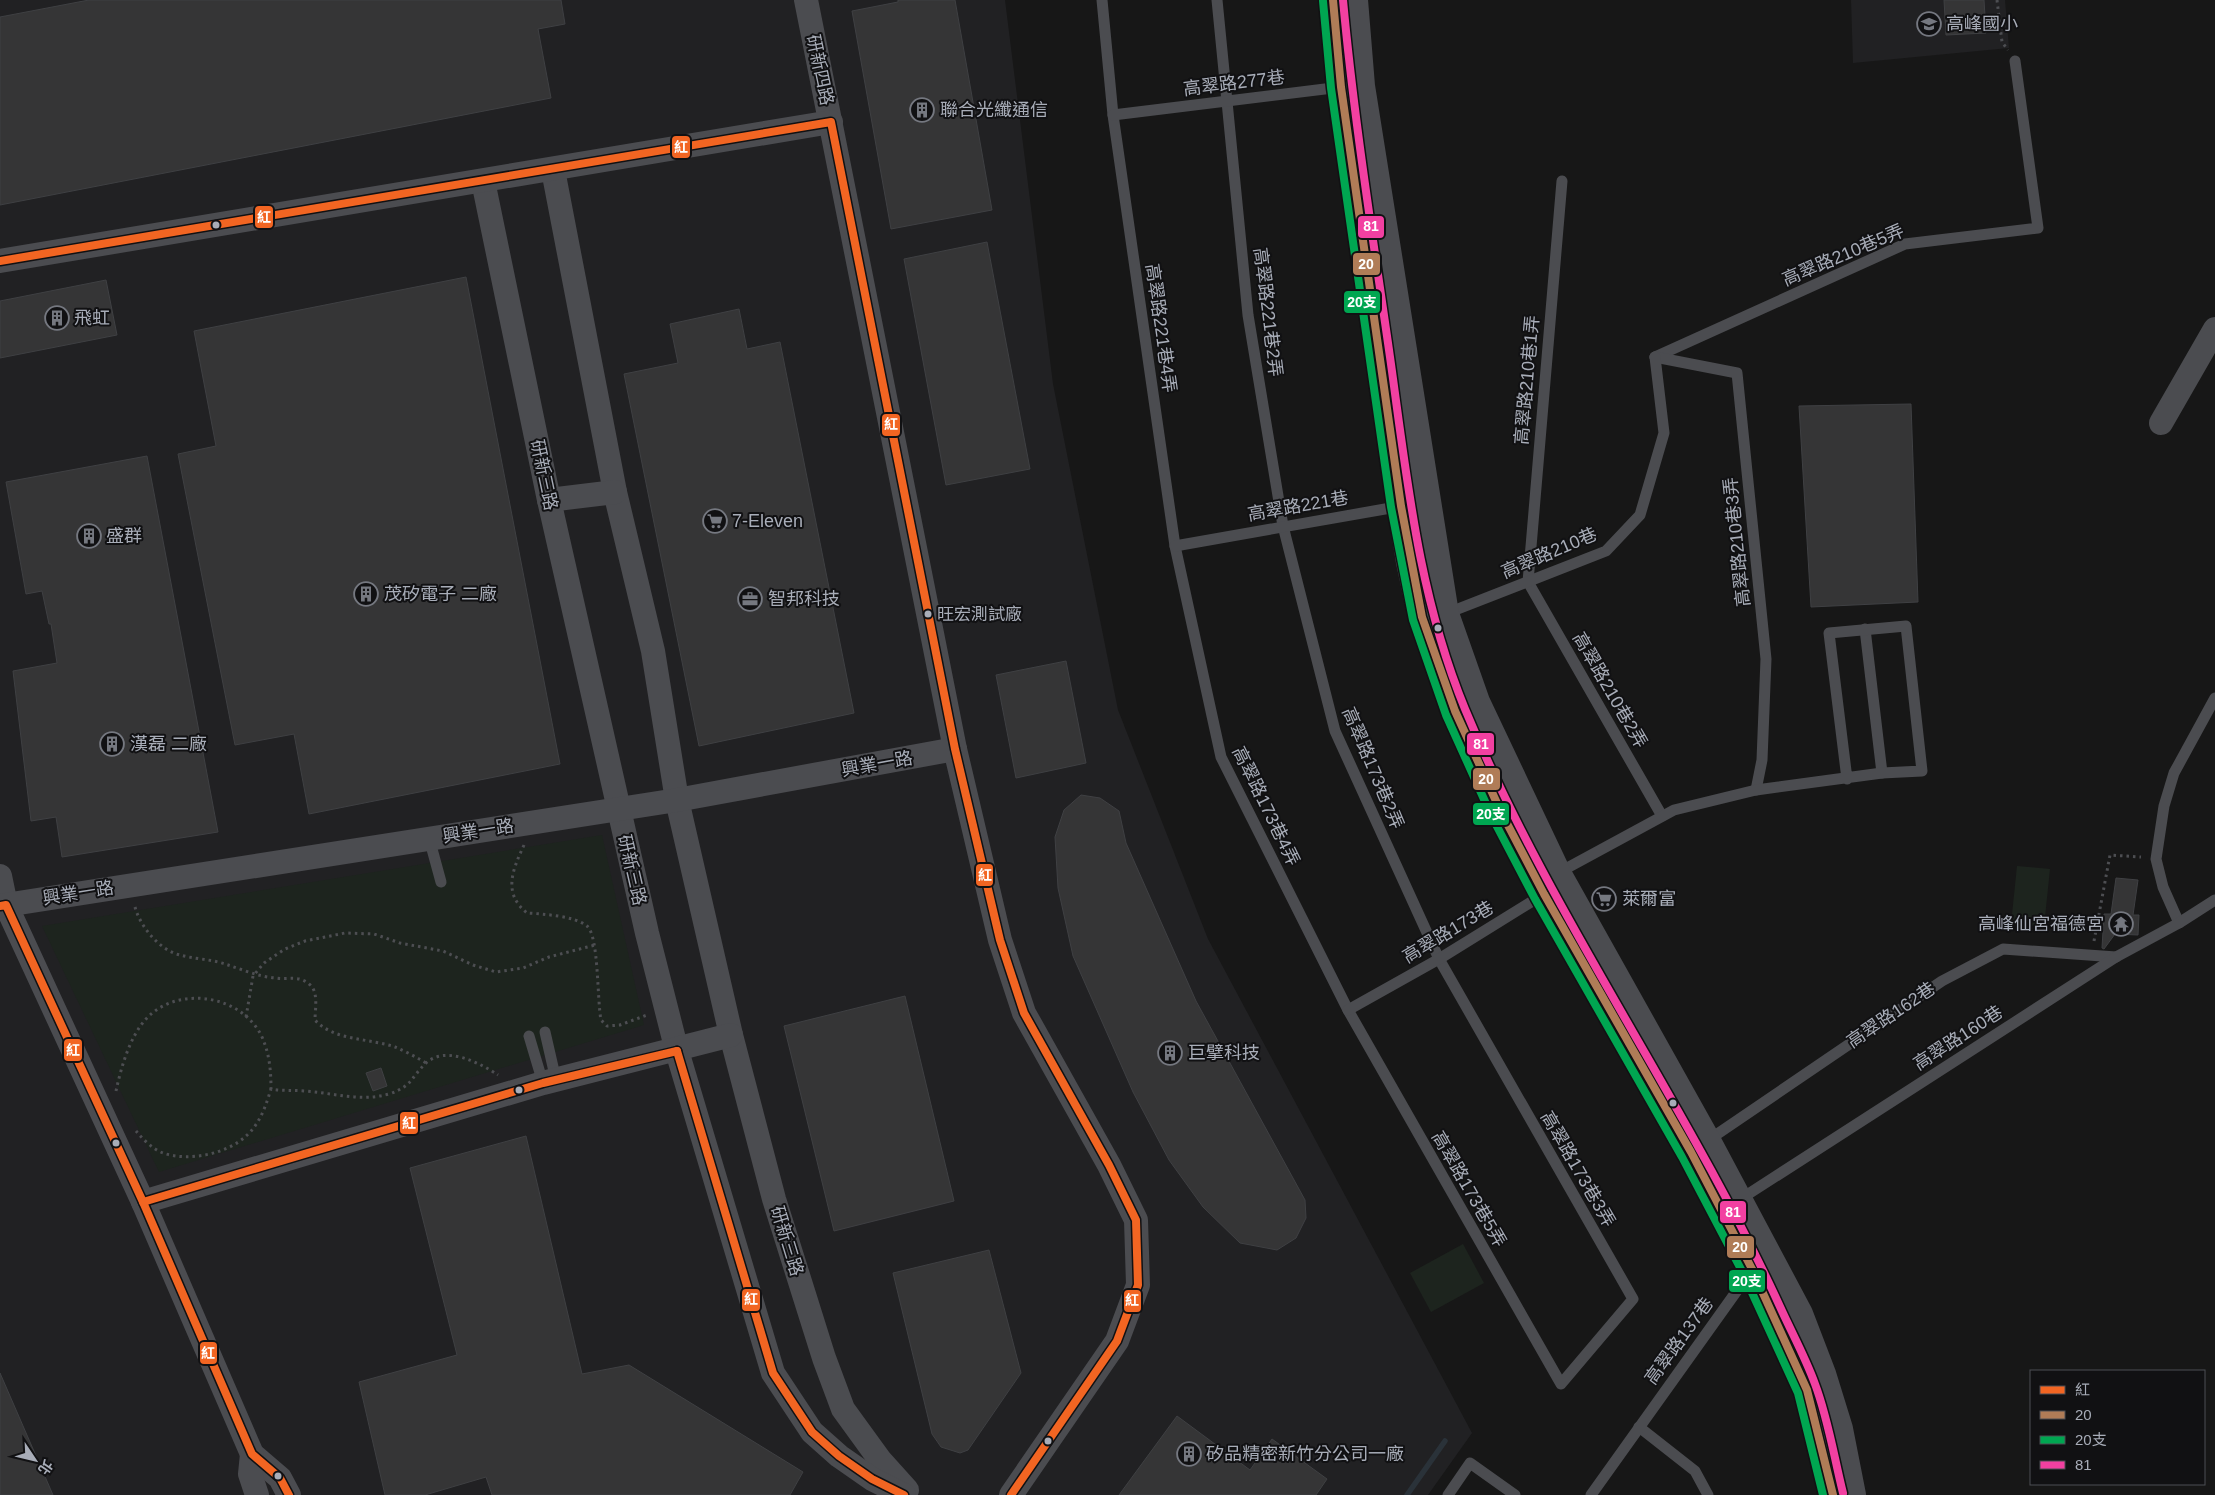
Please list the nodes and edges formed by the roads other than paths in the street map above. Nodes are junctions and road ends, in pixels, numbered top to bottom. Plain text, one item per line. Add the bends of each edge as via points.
1 (806, 0) edge
2 (1102, 0) edge
3 (1217, 0) edge
4 (1332, 0) edge
5 (1354, 0) edge
6 (2015, 61) road end
7 (1351, 86) junction
8 (1227, 102) junction
9 (1113, 115) junction
10 (831, 122) junction
11 (553, 170) junction
12 (483, 181) junction
13 (1562, 181) dead end
14 (0, 261) edge
15 (2215, 329) edge
16 (1655, 358) junction
17 (2161, 423) dead end
18 (615, 492) junction
19 (549, 500) junction
20 (1414, 504) junction
21 (1283, 526) junction
22 (1175, 546) junction
23 (1528, 582) junction
24 (1434, 615) junction
25 (1865, 629) junction
26 (2215, 698) edge
27 (955, 749) junction
28 (1882, 773) junction
29 (1847, 779) junction
30 (1756, 790) junction
31 (677, 800) junction
32 (618, 809) junction
33 (1662, 816) junction
34 (429, 838) junction
35 (0, 876) edge
36 (441, 882) dead end
37 (1550, 883) junction
38 (2215, 900) edge
39 (3, 905) edge
40 (2179, 923) junction
41 (2116, 957) junction
42 (1439, 959) junction
43 (1348, 1010) junction
44 (545, 1032) dead end
45 (731, 1035) junction
46 (529, 1036) dead end
47 (677, 1051) junction
48 (550, 1082) junction
49 (1699, 1146) junction
50 (143, 1202) junction
51 (1730, 1206) junction
52 (1759, 1260) junction
53 (1560, 1384) joint
54 (1639, 1427) junction
55 (252, 1454) junction
56 (257, 1495) edge
57 (289, 1495) edge
58 (904, 1495) edge
59 (912, 1495) edge
60 (1012, 1495) edge
61 (1448, 1495) edge
62 (1514, 1495) edge
63 (1591, 1495) edge
64 (1708, 1495) edge
65 (1833, 1495) edge
66 (1852, 1495) edge

1 - 10 street, 研新四路
2 - 9 lane, 高翠路221巷4弄
3 - 8 lane, 高翠路221巷2弄
4 - 7 street
5 - 7 street
6 - 16 lane, 高翠路210巷5弄 via 2038,228 1905,244
7 - 8 lane, 高翠路277巷
7 - 20 street
8 - 9 lane, 高翠路277巷
8 - 21 lane, 高翠路221巷2弄 via 1248,315
9 - 22 lane, 高翠路221巷4弄
10 - 11 street
10 - 27 street, 研新四路
11 - 12 street
11 - 18 street, 研新三路
12 - 14 street
12 - 19 street, 研新三路
13 - 23 lane, 高翠路210巷1弄
15 - 17 street
16 - 23 lane, 高翠路210巷 via 1664,434 1640,515 1606,551
16 - 30 lane, 高翠路210巷3弄 via 1737,373 1766,659 1762,760
18 - 19 street
18 - 31 street, 研新三路 via 653,651
19 - 32 street, 研新三路
20 - 21 lane, 高翠路221巷
20 - 24 street
21 - 22 lane, 高翠路221巷
21 - 42 lane, 高翠路173巷2弄 via 1335,731
22 - 43 lane, 高翠路173巷4弄 via 1221,758
23 - 24 lane, 高翠路210巷
23 - 33 lane, 高翠路210巷2弄
24 - 37 street via 1476,702
25 - 28 lane
25 - 28 lane, 高翠路173巷 via 1906,626 1922,770
25 - 29 lane via 1829,633
26 - 40 lane via 2174,772 2164,806 2156,859 2163,887
27 - 31 street, 興業一路
27 - 60 street, 研新四路 via 1000,940 1024,1013 1136,1220 1138,1285 1117,1341
28 - 29 lane, 高翠路173巷
29 - 30 lane, 高翠路173巷
30 - 33 lane, 高翠路173巷 via 1674,810
31 - 32 street, 興業一路
31 - 45 street, 研新三路
32 - 34 street, 興業一路
32 - 47 street, 研新三路
33 - 37 lane, 高翠路173巷
34 - 36 lane
34 - 39 street, 興業一路
35 - 39 street
37 - 42 lane, 高翠路173巷
37 - 49 street
38 - 40 lane, 高翠路160巷
39 - 50 street
40 - 41 lane, 高翠路160巷
41 - 49 lane, 高翠路162巷 via 2003,950 1942,981
41 - 51 lane, 高翠路160巷
42 - 43 lane, 高翠路173巷
42 - 53 lane, 高翠路173巷3弄 via 1632,1299
43 - 53 lane, 高翠路173巷5弄
44 - 48 lane
45 - 47 street
45 - 59 street, 研新三路 via 774,1199 843,1409 880,1460
46 - 48 lane
47 - 48 street
47 - 58 street, 研新三路 via 773,1373 812,1432 852,1465
48 - 50 street
49 - 51 street
50 - 55 street
51 - 52 street
52 - 54 lane, 高翠路137巷
52 - 65 street via 1807,1390
52 - 66 street via 1800,1314 1839,1429
54 - 63 lane, 高翠路137巷
54 - 64 lane via 1695,1471
55 - 56 street via 250,1474
55 - 57 street via 280,1478
61 - 62 lane via 1470,1463

